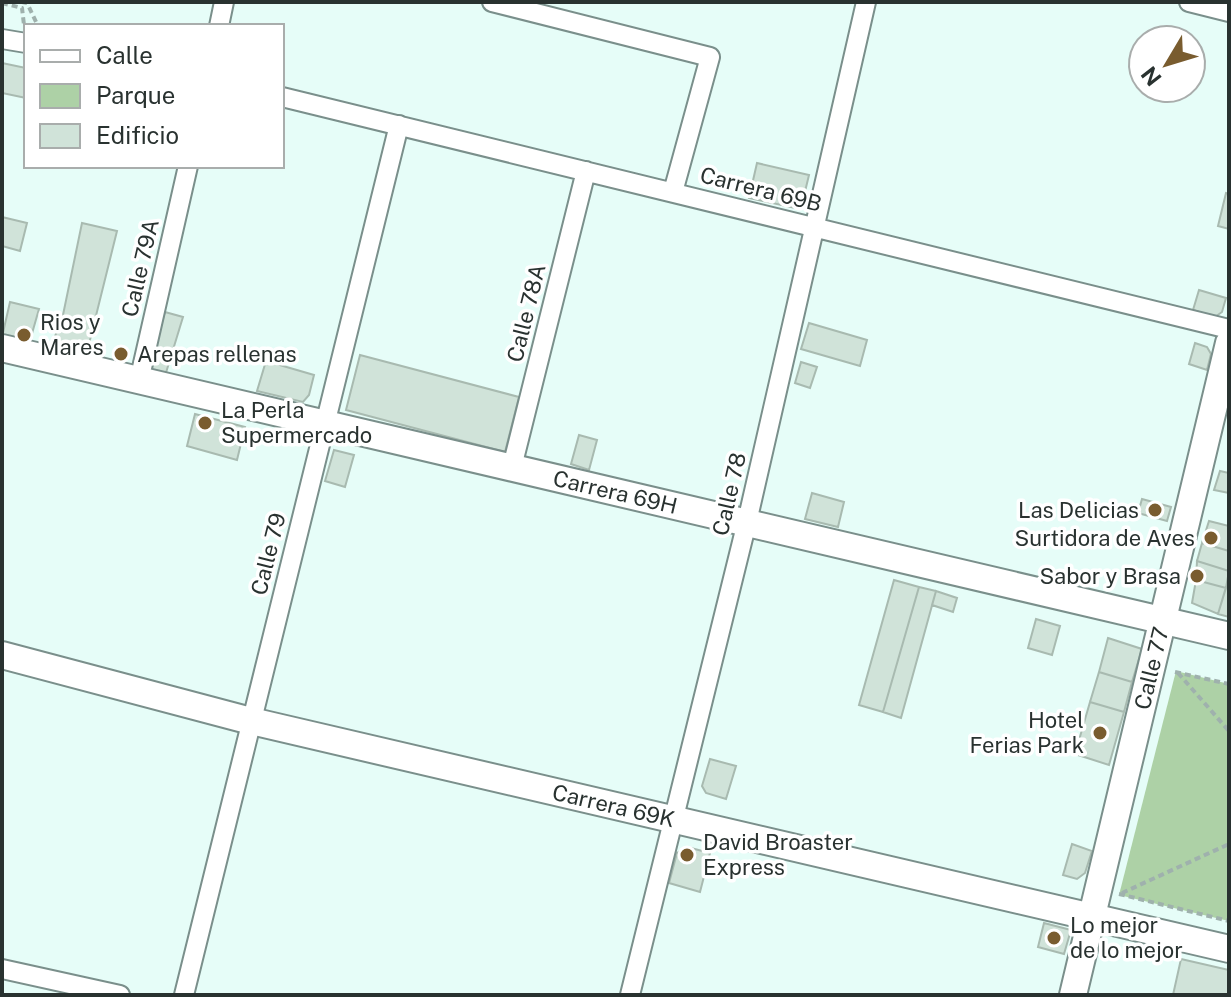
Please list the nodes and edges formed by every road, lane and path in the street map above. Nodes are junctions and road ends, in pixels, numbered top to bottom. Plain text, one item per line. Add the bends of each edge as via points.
1 (22, 2) edge
2 (224, 2) edge
3 (866, 2) edge
4 (1189, 2) edge
5 (501, 3) edge
6 (1229, 12) edge
7 (37, 24) edge
8 (219, 24) edge
9 (2, 39) edge
10 (24, 43) edge
11 (284, 97) edge
12 (399, 125) junction
13 (188, 168) edge
14 (586, 171) junction
15 (673, 192) junction
16 (814, 227) junction
17 (1229, 329) edge
18 (1229, 343) edge
19 (2, 348) edge
20 (139, 381) junction
21 (325, 424) junction
22 (512, 467) junction
23 (747, 522) junction
24 (1163, 621) junction
25 (1229, 636) edge
26 (2, 655) edge
27 (1176, 671) junction
28 (1229, 684) edge
29 (1172, 686) dead end
30 (251, 721) junction
31 (1229, 731) edge
32 (674, 820) junction
33 (1229, 844) edge
34 (1123, 880) dead end
35 (1119, 895) junction
36 (1100, 909) junction
37 (1229, 921) edge
38 (1229, 949) edge
39 (2, 969) edge
40 (120, 995) edge
41 (184, 995) edge
42 (630, 995) edge
43 (1073, 995) edge

1 - 7 path
2 - 8 street
3 - 16 street, Calle 78
4 - 6 street
5 - 15 street via 710,57
9 - 10 street
11 - 12 street, Carrera 69B
12 - 14 street, Carrera 69B
12 - 21 street, Calle 79
13 - 20 street, Calle 79A
14 - 15 street, Carrera 69B
14 - 22 street, Calle 78A
15 - 16 street, Carrera 69B
16 - 17 street, Carrera 69B
16 - 23 street, Calle 78
18 - 24 street, Calle 77
19 - 20 street, Carrera 69H
20 - 21 street, Carrera 69H
21 - 22 street, Carrera 69H
21 - 30 street, Calle 79
22 - 23 street, Carrera 69H
23 - 24 street, Carrera 69H
23 - 32 street, Calle 78
24 - 25 street, Carrera 69H
24 - 36 street, Calle 77
26 - 30 street, Carrera 69K
27 - 28 path
27 - 29 path
27 - 31 path
30 - 32 street, Carrera 69K
30 - 41 street, Calle 79
32 - 36 street, Carrera 69K
32 - 42 street, Calle 78
33 - 35 path
34 - 35 path
35 - 36 path
35 - 37 path
36 - 38 street, Carrera 69K
36 - 43 street, Calle 77
39 - 40 street

